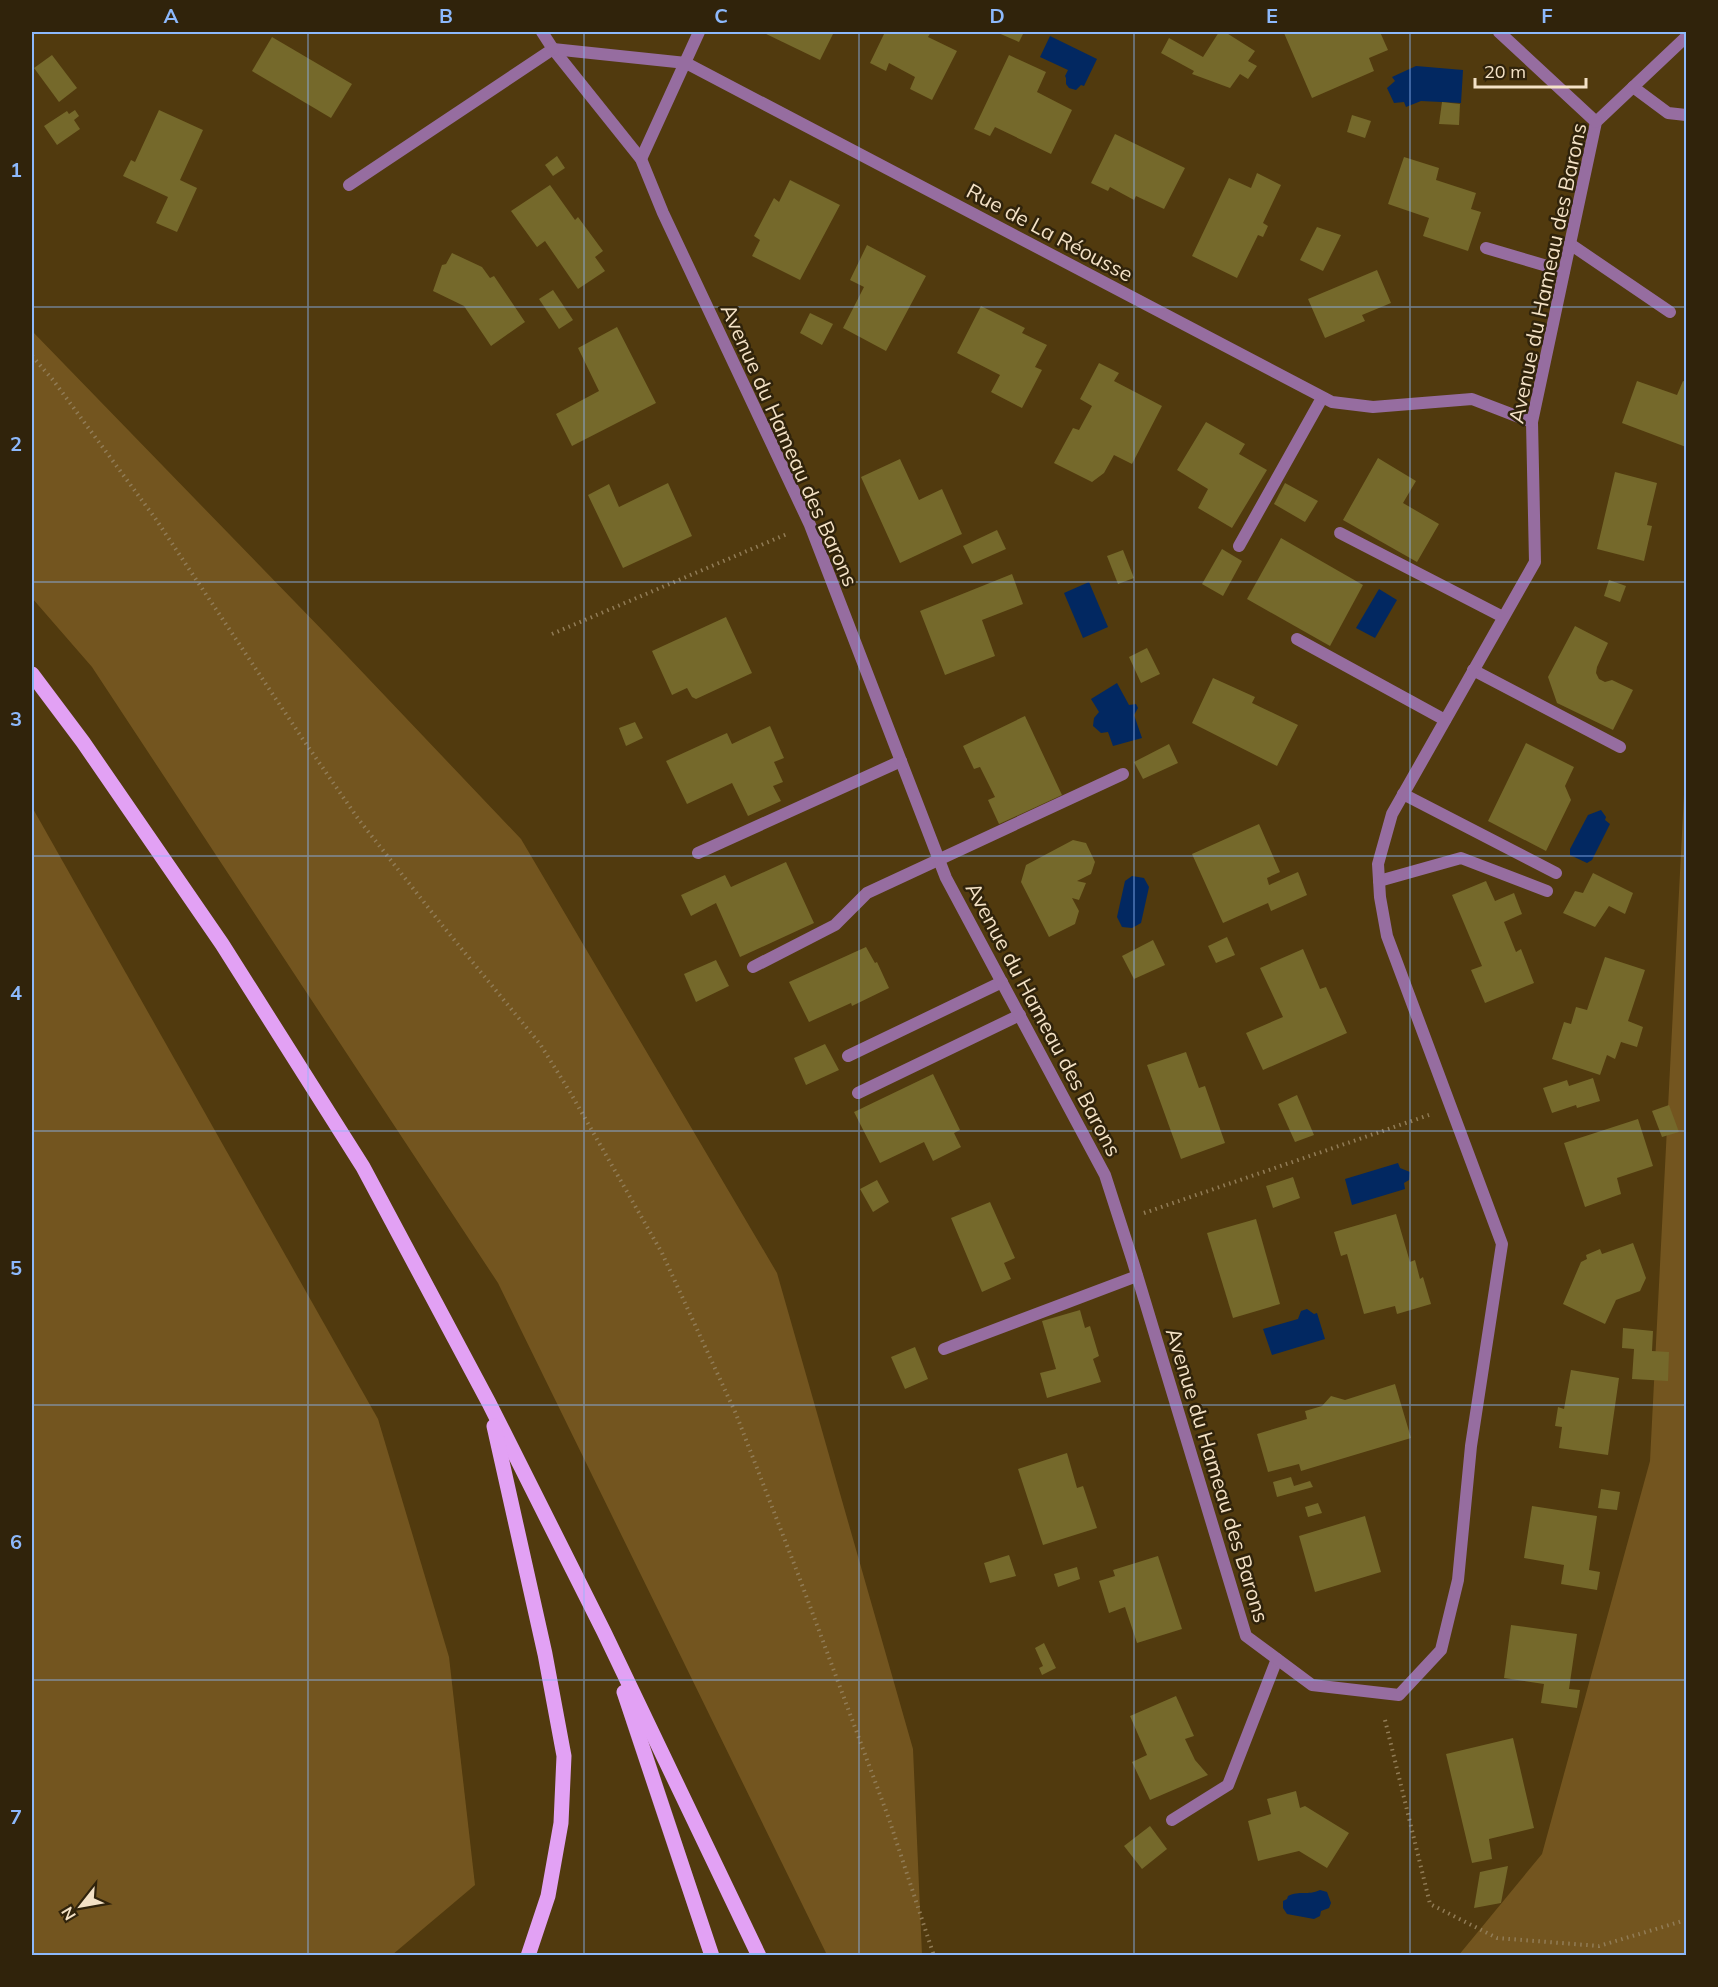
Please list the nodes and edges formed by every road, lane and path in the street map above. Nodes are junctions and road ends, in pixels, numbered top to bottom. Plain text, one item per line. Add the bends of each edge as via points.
1 (542, 32) edge
2 (699, 32) edge
3 (1499, 32) edge
4 (1686, 37) edge
5 (553, 49) junction
6 (686, 63) junction
7 (1634, 87) junction
8 (1686, 115) edge
9 (1596, 122) junction
10 (641, 159) junction
11 (348, 185) dead end
12 (1570, 244) junction
13 (1486, 248) dead end
14 (1564, 271) junction
15 (1670, 312) dead end
16 (32, 356) edge
17 (1322, 398) junction
18 (1532, 422) junction
19 (810, 525) junction
20 (1340, 533) dead end
21 (1239, 546) dead end
22 (1503, 617) junction
23 (552, 634) dead end
24 (1297, 639) dead end
25 (1473, 670) junction
26 (32, 674) edge
27 (1444, 720) junction
28 (1620, 747) dead end
29 (901, 760) junction
30 (1123, 774) dead end
31 (1403, 794) junction
32 (698, 853) dead end
33 (939, 859) junction
34 (1556, 873) dead end
35 (1379, 881) junction
36 (1546, 891) dead end
37 (753, 967) dead end
38 (1002, 982) junction
39 (1020, 1015) junction
40 (848, 1056) dead end
41 (858, 1093) dead end
42 (1451, 1108) junction
43 (1120, 1221) junction
44 (1137, 1276) junction
45 (944, 1349) dead end
46 (489, 1403) junction
47 (604, 1632) junction
48 (1277, 1659) junction
49 (1378, 1693) junction
50 (1172, 1820) dead end
51 (1686, 1920) edge
52 (528, 1956) edge
53 (712, 1956) edge
54 (759, 1956) edge
55 (934, 1956) edge

1 - 5 street, Avenue du Hameau des Barons
2 - 6 street
3 - 9 street
4 - 7 street, Avenue du Hameau des Barons
5 - 6 street, Rue de La Réousse
5 - 10 street, Avenue du Hameau des Barons
5 - 11 street
6 - 10 street
6 - 17 street, Rue de La Réousse
7 - 8 street via 1668,113
7 - 9 street, Avenue du Hameau des Barons
9 - 12 street, Avenue du Hameau des Barons
10 - 19 street, Avenue du Hameau des Barons
12 - 14 street, Avenue du Hameau des Barons
12 - 15 street
13 - 14 street
14 - 18 street, Avenue du Hameau des Barons
16 - 55 path via 155,518 358,819 540,1044 662,1253 736,1414 794,1563 889,1819
17 - 18 street, Rue de La Réousse via 1373,407 1472,399
17 - 21 street
18 - 22 street, Avenue du Hameau des Barons via 1535,562
19 - 23 path
19 - 29 street, Avenue du Hameau des Barons
20 - 22 street
22 - 25 street, Avenue du Hameau des Barons
24 - 27 street
25 - 27 street, Avenue du Hameau des Barons
25 - 28 street
26 - 46 main road via 229,954 363,1167
27 - 31 street, Avenue du Hameau des Barons
29 - 32 street
29 - 33 street, Avenue du Hameau des Barons
30 - 33 street
31 - 34 street
31 - 35 street, Avenue du Hameau des Barons via 1392,814 1380,854
33 - 37 street via 867,893 835,925
33 - 38 street, Avenue du Hameau des Barons
35 - 36 street via 1461,858
35 - 42 street, Avenue du Hameau des Barons via 1387,936
38 - 39 street, Avenue du Hameau des Barons
38 - 40 street
39 - 41 street
39 - 43 street, Avenue du Hameau des Barons via 1105,1175
42 - 43 path
42 - 49 street, Avenue du Hameau des Barons via 1502,1244 1471,1446 1458,1580 1441,1650 1399,1695
43 - 44 street, Avenue du Hameau des Barons
44 - 45 street
44 - 48 street, Avenue du Hameau des Barons via 1246,1636
46 - 47 main road
46 - 52 main road via 564,1756 561,1823 548,1896
47 - 53 main road
47 - 54 main road
48 - 49 street, Avenue du Hameau des Barons via 1312,1684
48 - 50 street via 1228,1785
49 - 51 path via 1430,1904 1497,1938 1599,1946

